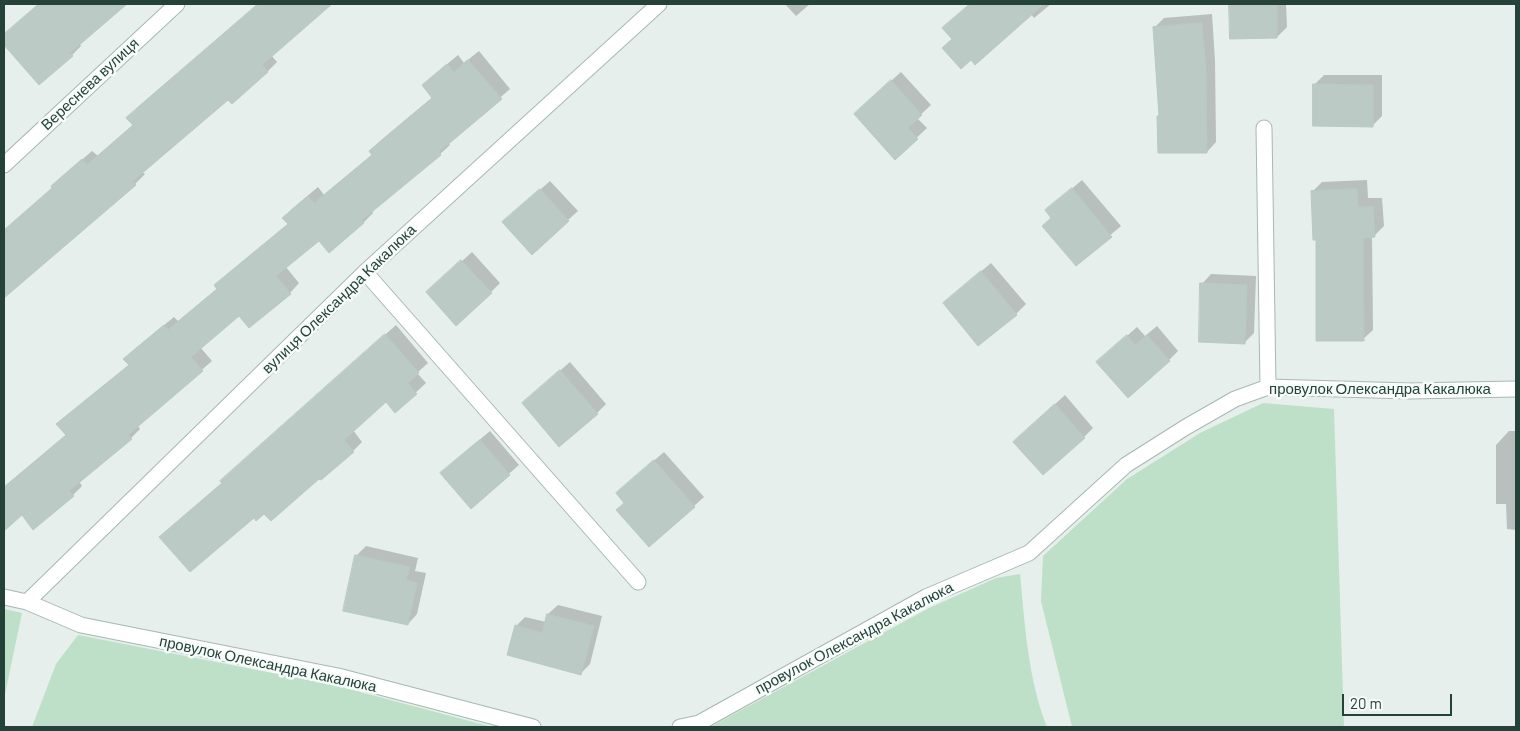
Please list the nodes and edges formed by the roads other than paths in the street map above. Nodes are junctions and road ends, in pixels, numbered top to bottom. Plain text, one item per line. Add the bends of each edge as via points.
1 (177, 4) edge
2 (659, 4) edge
3 (1264, 128) dead end
4 (4, 165) edge
5 (365, 272) junction
6 (1268, 387) junction
7 (1516, 389) edge
8 (638, 582) dead end
9 (4, 597) edge
10 (27, 602) junction
11 (533, 727) edge
12 (680, 727) edge

1 - 4 street, Вереснева вулиця
2 - 5 street, вулиця Олександра Какалюка
3 - 6 street
5 - 8 street
5 - 10 street, вулиця Олександра Какалюка
6 - 7 street, провулок Олександра Какалюка via 1409,391
6 - 12 street, провулок Олександра Какалюка via 1235,398 1126,466 1029,553 926,597 699,722
9 - 10 street, провулок Олександра Какалюка
10 - 11 street, провулок Олександра Какалюка via 81,626 338,676

